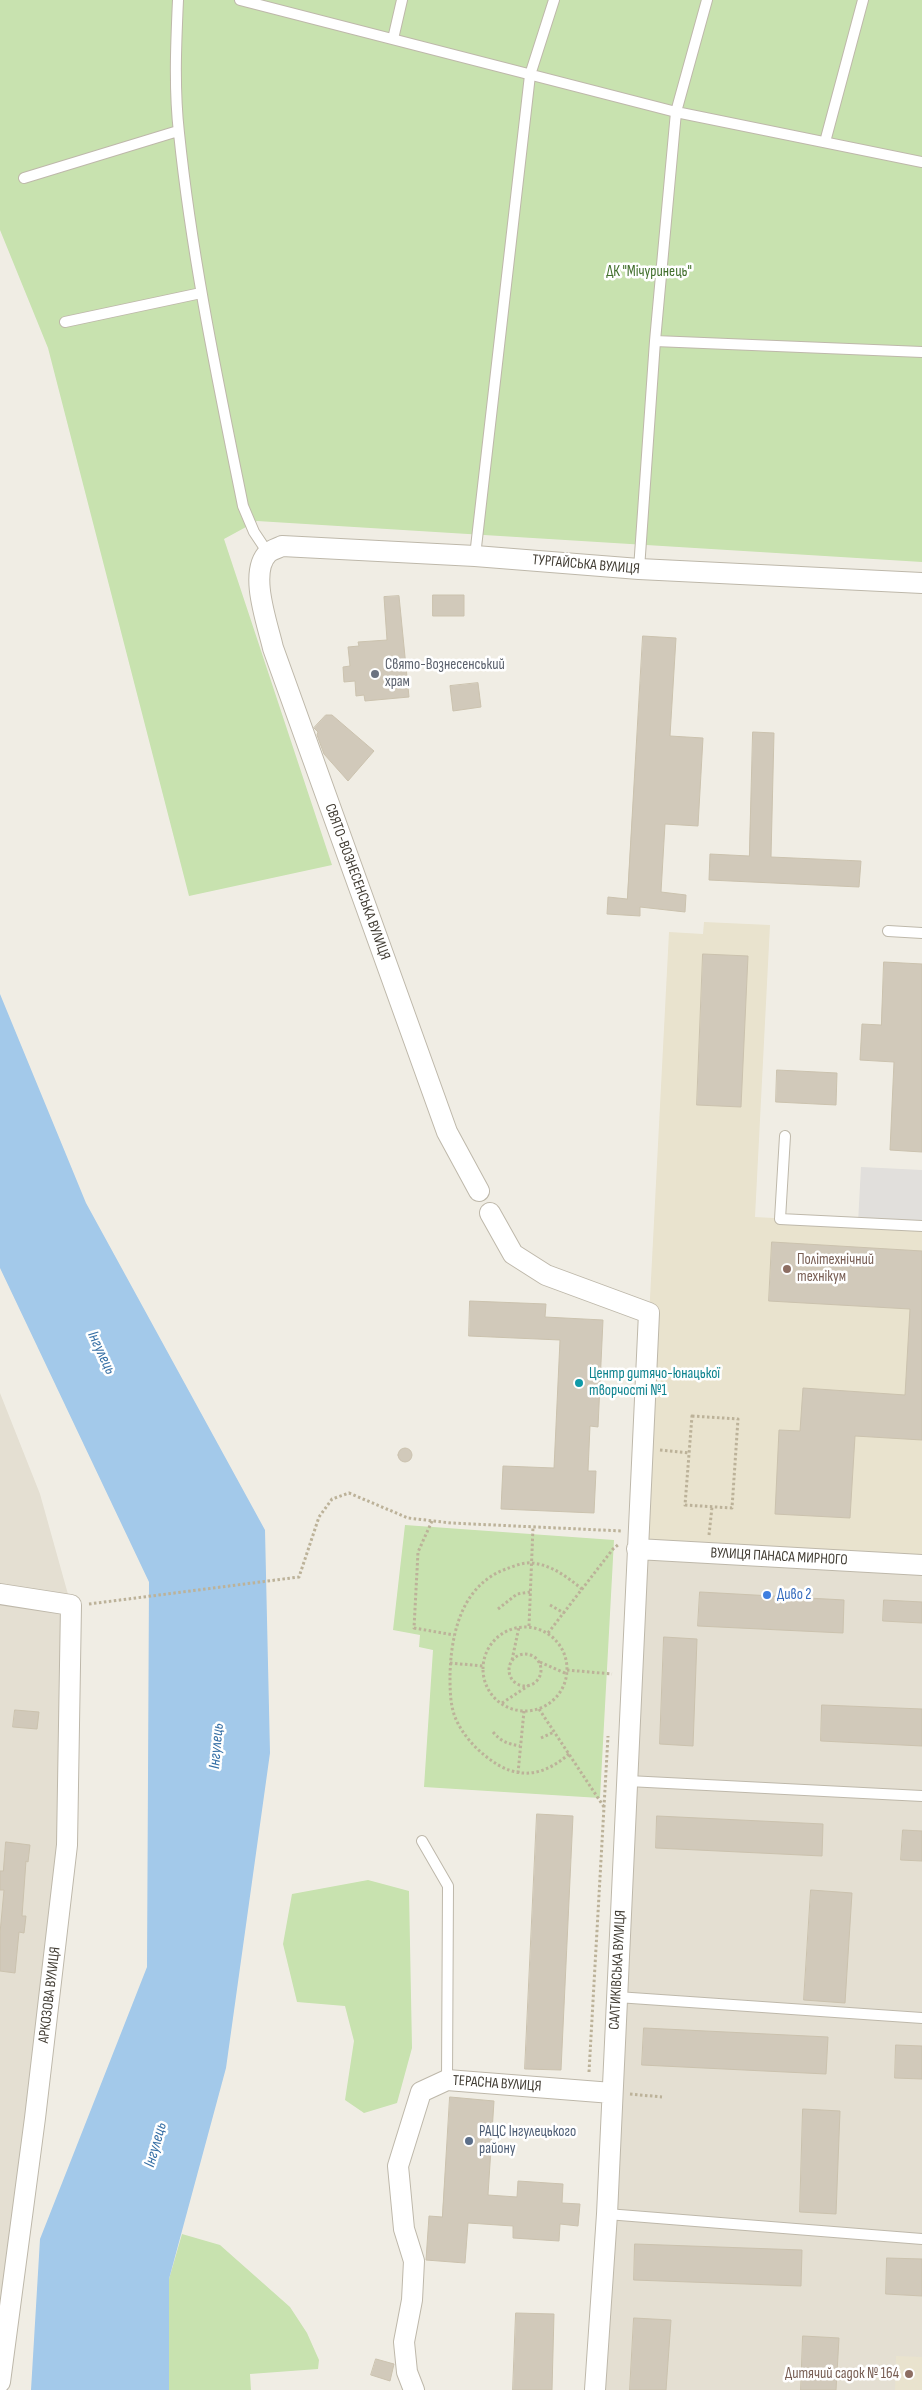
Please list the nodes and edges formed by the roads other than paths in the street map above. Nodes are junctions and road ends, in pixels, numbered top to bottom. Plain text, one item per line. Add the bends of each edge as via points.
1 (178, 0) edge
2 (244, 0) edge
3 (402, 0) edge
4 (554, 0) edge
5 (707, 0) edge
6 (863, 0) edge
7 (393, 40) junction
8 (530, 75) junction
9 (676, 112) junction
10 (178, 131) junction
11 (824, 142) junction
12 (922, 162) edge
13 (24, 178) dead end
14 (201, 293) junction
15 (65, 322) dead end
16 (655, 341) junction
17 (922, 352) edge
18 (475, 556) junction
19 (264, 560) junction
20 (639, 569) junction
21 (922, 583) edge
22 (888, 931) dead end
23 (922, 933) edge
24 (785, 1136) dead end
25 (479, 1191) dead end
26 (490, 1213) dead end
27 (922, 1226) edge
28 (626, 1542) junction
29 (922, 1565) edge
30 (0, 1594) edge
31 (628, 1781) junction
32 (922, 1796) edge
33 (422, 1841) dead end
34 (617, 1997) junction
35 (922, 2018) edge
36 (447, 2080) junction
37 (612, 2093) junction
38 (607, 2214) junction
39 (922, 2239) edge
40 (0, 2372) edge
41 (414, 2390) edge
42 (595, 2390) edge

1 - 10 lane
2 - 7 lane
3 - 7 lane
4 - 8 lane
5 - 9 lane
6 - 11 lane
7 - 8 lane
8 - 9 lane
8 - 18 lane
9 - 11 lane
9 - 16 lane
10 - 13 lane
10 - 14 lane
11 - 12 lane
14 - 15 lane
14 - 19 lane via 243,506
16 - 17 lane
16 - 20 lane
18 - 19 street, ТУРГАЙСЬКА ВУЛИЦЯ via 282,546
18 - 20 street, ТУРГАЙСЬКА ВУЛИЦЯ
19 - 25 street, СВЯТО-ВОЗНЕСЕНСЬКА ВУЛИЦЯ via 258,582 271,639 447,1132
20 - 21 street, ТУРГАЙСЬКА ВУЛИЦЯ
22 - 23 lane
24 - 27 lane via 780,1219
26 - 28 street via 513,1254 546,1274 649,1312 642,1448
28 - 29 street, ВУЛИЦЯ ПАНАСА МИРНОГО via 708,1553
28 - 31 street, САЛТИКІВСЬКА ВУЛИЦЯ
30 - 40 street, АРКОЗОВА ВУЛИЦЯ via 72,1605 67,1845 35,2118
31 - 32 lane
31 - 34 street, САЛТИКІВСЬКА ВУЛИЦЯ
33 - 36 lane via 448,1886
34 - 35 lane
34 - 37 street, САЛТИКІВСЬКА ВУЛИЦЯ
36 - 37 street, ТЕРАСНА ВУЛИЦЯ
36 - 41 street, ТЕРАСНА ВУЛИЦЯ via 421,2092 398,2166 404,2230 414,2261 412,2300 404,2342 407,2372
37 - 38 street, САЛТИКІВСЬКА ВУЛИЦЯ
38 - 39 lane
38 - 42 street, САЛТИКІВСЬКА ВУЛИЦЯ

